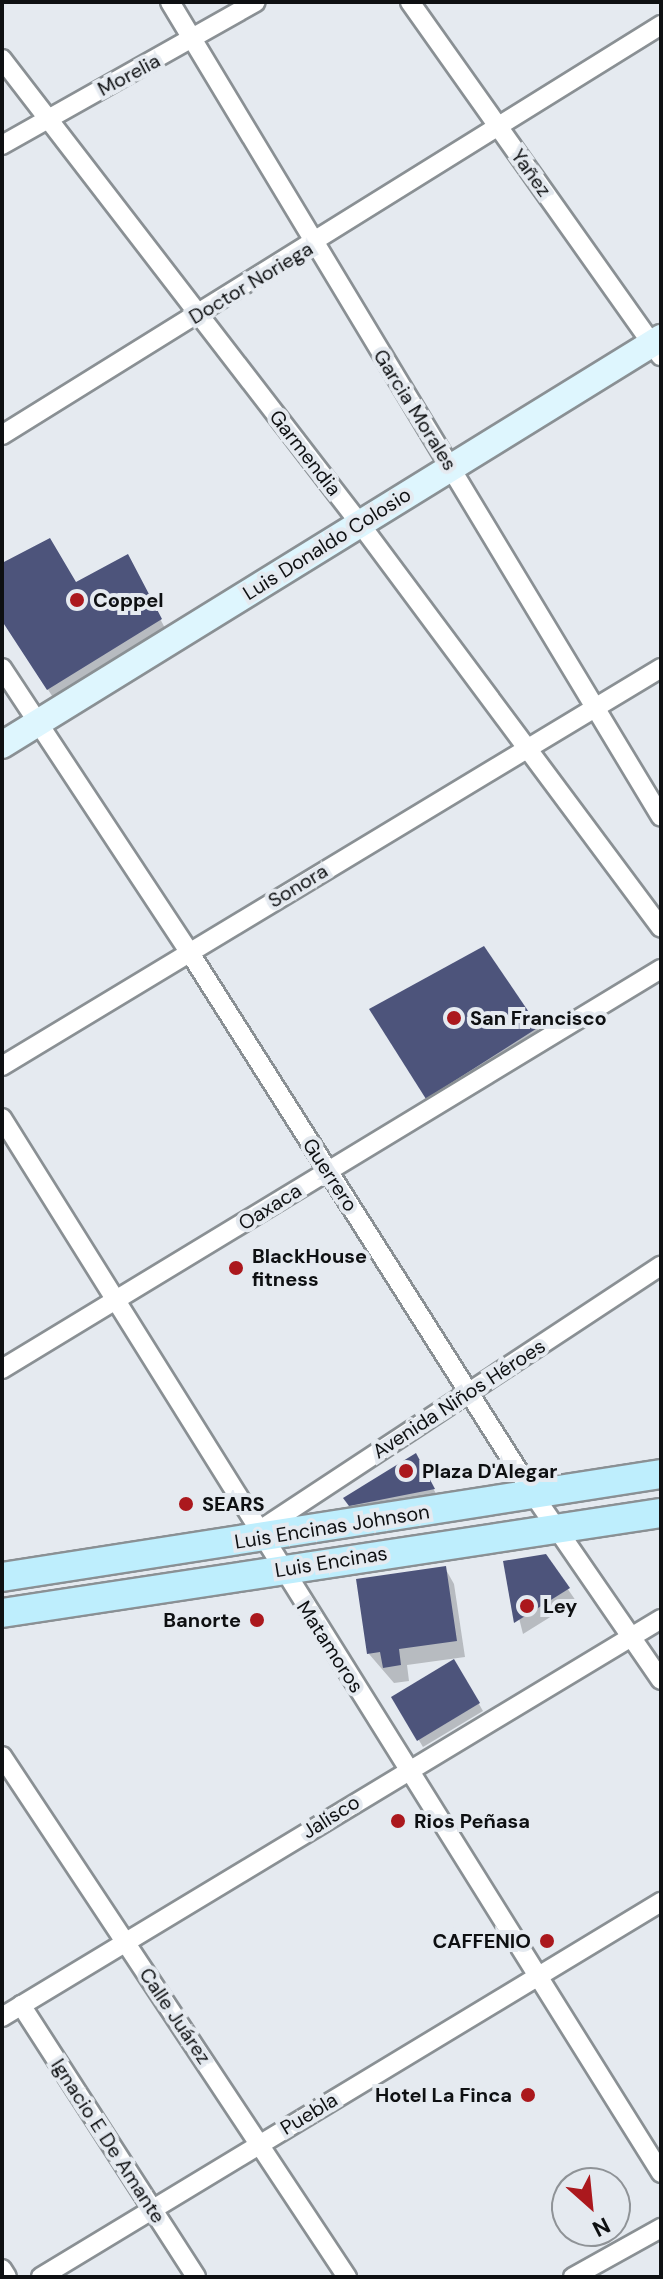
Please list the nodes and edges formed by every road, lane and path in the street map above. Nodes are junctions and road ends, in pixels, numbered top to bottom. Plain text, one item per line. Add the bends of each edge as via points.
1 (170, 2) edge
2 (256, 2) edge
3 (410, 2) edge
4 (661, 25) edge
5 (193, 40) junction
6 (2, 59) edge
7 (46, 119) junction
8 (498, 129) junction
9 (2, 145) edge
10 (314, 245) junction
11 (198, 316) junction
12 (658, 346) edge
13 (2, 435) edge
14 (451, 468) junction
15 (361, 525) junction
16 (2, 668) edge
17 (661, 668) edge
18 (595, 708) junction
19 (37, 723) junction
20 (2, 745) edge
21 (526, 750) junction
22 (661, 817) edge
23 (661, 928) edge
24 (190, 953) junction
25 (661, 969) edge
26 (2, 1066) edge
27 (2, 1118) edge
28 (328, 1171) junction
29 (661, 1266) edge
30 (117, 1300) junction
31 (2, 1369) edge
32 (470, 1392) junction
33 (661, 1474) edge
34 (535, 1497) junction
35 (661, 1513) edge
36 (555, 1527) junction
37 (260, 1536) junction
38 (280, 1570) junction
39 (2, 1577) edge
40 (2, 1613) edge
41 (661, 1619) edge
42 (631, 1636) junction
43 (661, 1680) edge
44 (2, 1756) edge
45 (409, 1769) junction
46 (661, 1902) edge
47 (125, 1943) junction
48 (537, 1975) junction
49 (21, 2005) junction
50 (2, 2017) edge
51 (260, 2143) junction
52 (661, 2173) edge
53 (152, 2210) junction
54 (661, 2228) edge
55 (2, 2269) edge
56 (7, 2277) edge
57 (41, 2277) edge
58 (196, 2277) edge
59 (347, 2277) edge
60 (573, 2277) edge

1 - 5 street, Garcia Morales
2 - 5 street, Morelia
3 - 8 street, Yañez
4 - 8 street, Doctor Noriega
5 - 7 street, Morelia
5 - 10 street, Garcia Morales
6 - 7 street, Garmendia
7 - 9 street, Morelia
7 - 11 street, Garmendia
8 - 10 street, Doctor Noriega
8 - 12 street, Yañez
10 - 11 street, Doctor Noriega
10 - 14 street, Garcia Morales
11 - 13 street, Doctor Noriega
11 - 15 street, Garmendia
12 - 14 main road, Luis Donaldo Colosio
14 - 15 main road, Luis Donaldo Colosio
14 - 18 street, Garcia Morales
15 - 19 main road, Luis Donaldo Colosio
15 - 21 street, Garmendia
16 - 19 street, Guerrero
17 - 18 street, Sonora
18 - 21 street, Sonora
18 - 22 street, Garcia Morales
19 - 20 main road, Luis Donaldo Colosio
19 - 24 street, Guerrero
21 - 23 street, Garmendia
21 - 24 street, Sonora
24 - 26 street, Sonora
24 - 28 street, Guerrero
25 - 28 street, Oaxaca
27 - 30 street, Matamoros
28 - 30 street, Oaxaca
28 - 32 street, Guerrero
29 - 32 street, Avenida Niños Héroes
30 - 31 street, Oaxaca
30 - 37 street, Matamoros
32 - 34 street, Guerrero
32 - 37 street, Avenida Niños Héroes
33 - 34 main road, Luis Encinas Johnson
34 - 36 street, Guerrero
34 - 37 main road, Luis Encinas Johnson
35 - 36 main road, Luis Encinas
36 - 38 main road, Luis Encinas
36 - 42 street, Guerrero
37 - 38 street, Matamoros
37 - 39 main road, Luis Encinas Johnson
38 - 40 main road, Luis Encinas
38 - 45 street, Matamoros
41 - 42 street, Jalisco
42 - 43 street, Guerrero
42 - 45 street, Jalisco
44 - 47 street, Calle Juárez
45 - 47 street, Jalisco
45 - 48 street, Matamoros
46 - 48 street, Puebla
47 - 49 street, Jalisco
47 - 51 street, Calle Juárez
48 - 51 street, Puebla
48 - 52 street, Matamoros
49 - 50 street, Jalisco
49 - 53 street, Ignacio E De Amante
51 - 53 street, Puebla
51 - 59 street, Calle Juárez
53 - 57 street, Puebla
53 - 58 street, Ignacio E De Amante
54 - 60 street
55 - 56 street

